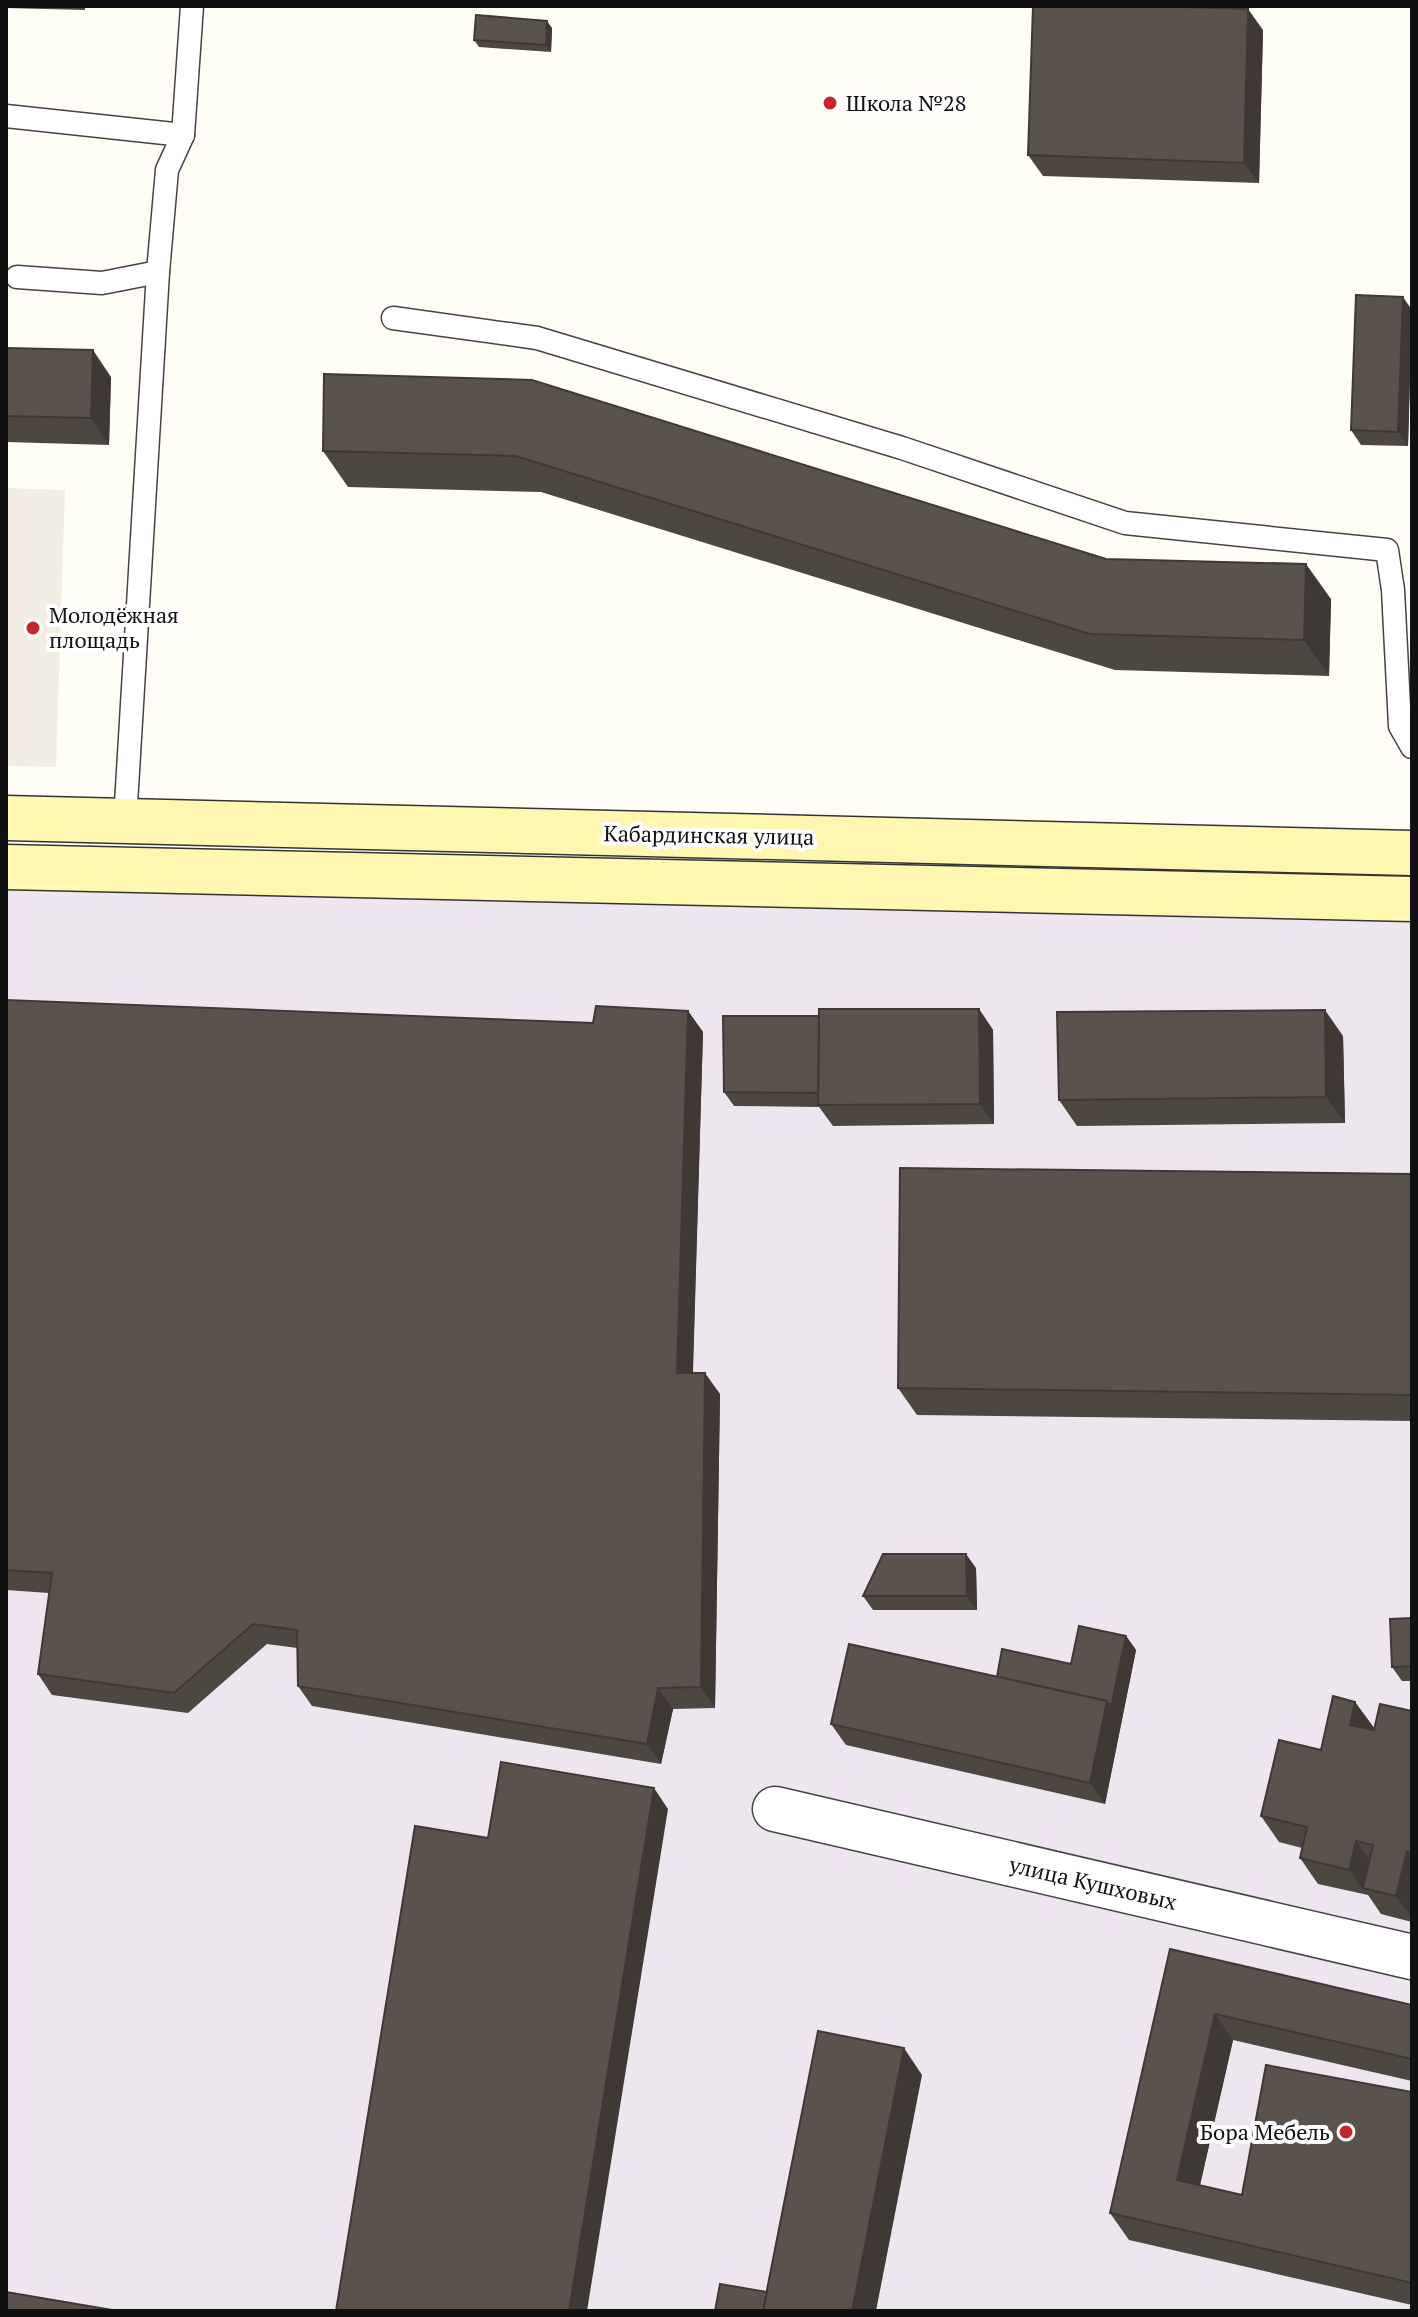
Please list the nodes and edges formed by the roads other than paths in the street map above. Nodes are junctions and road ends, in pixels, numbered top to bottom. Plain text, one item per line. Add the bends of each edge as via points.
1 (192, 6) edge
2 (6, 116) edge
3 (183, 135) junction
4 (158, 272) junction
5 (17, 277) dead end
6 (393, 318) dead end
7 (1412, 747) edge
8 (6, 818) edge
9 (125, 821) junction
10 (1412, 853) edge
11 (6, 867) edge
12 (1412, 899) edge
13 (775, 1809) dead end
14 (1412, 1957) edge

1 - 3 lane
2 - 3 lane
3 - 4 lane via 167,170
4 - 5 lane via 102,283
4 - 9 lane
6 - 7 lane via 537,338 902,448 1125,523 1387,550 1400,726
8 - 9 main road, Кабардинская улица
9 - 10 main road, Кабардинская улица
11 - 12 main road
13 - 14 street, улица Кушховых

